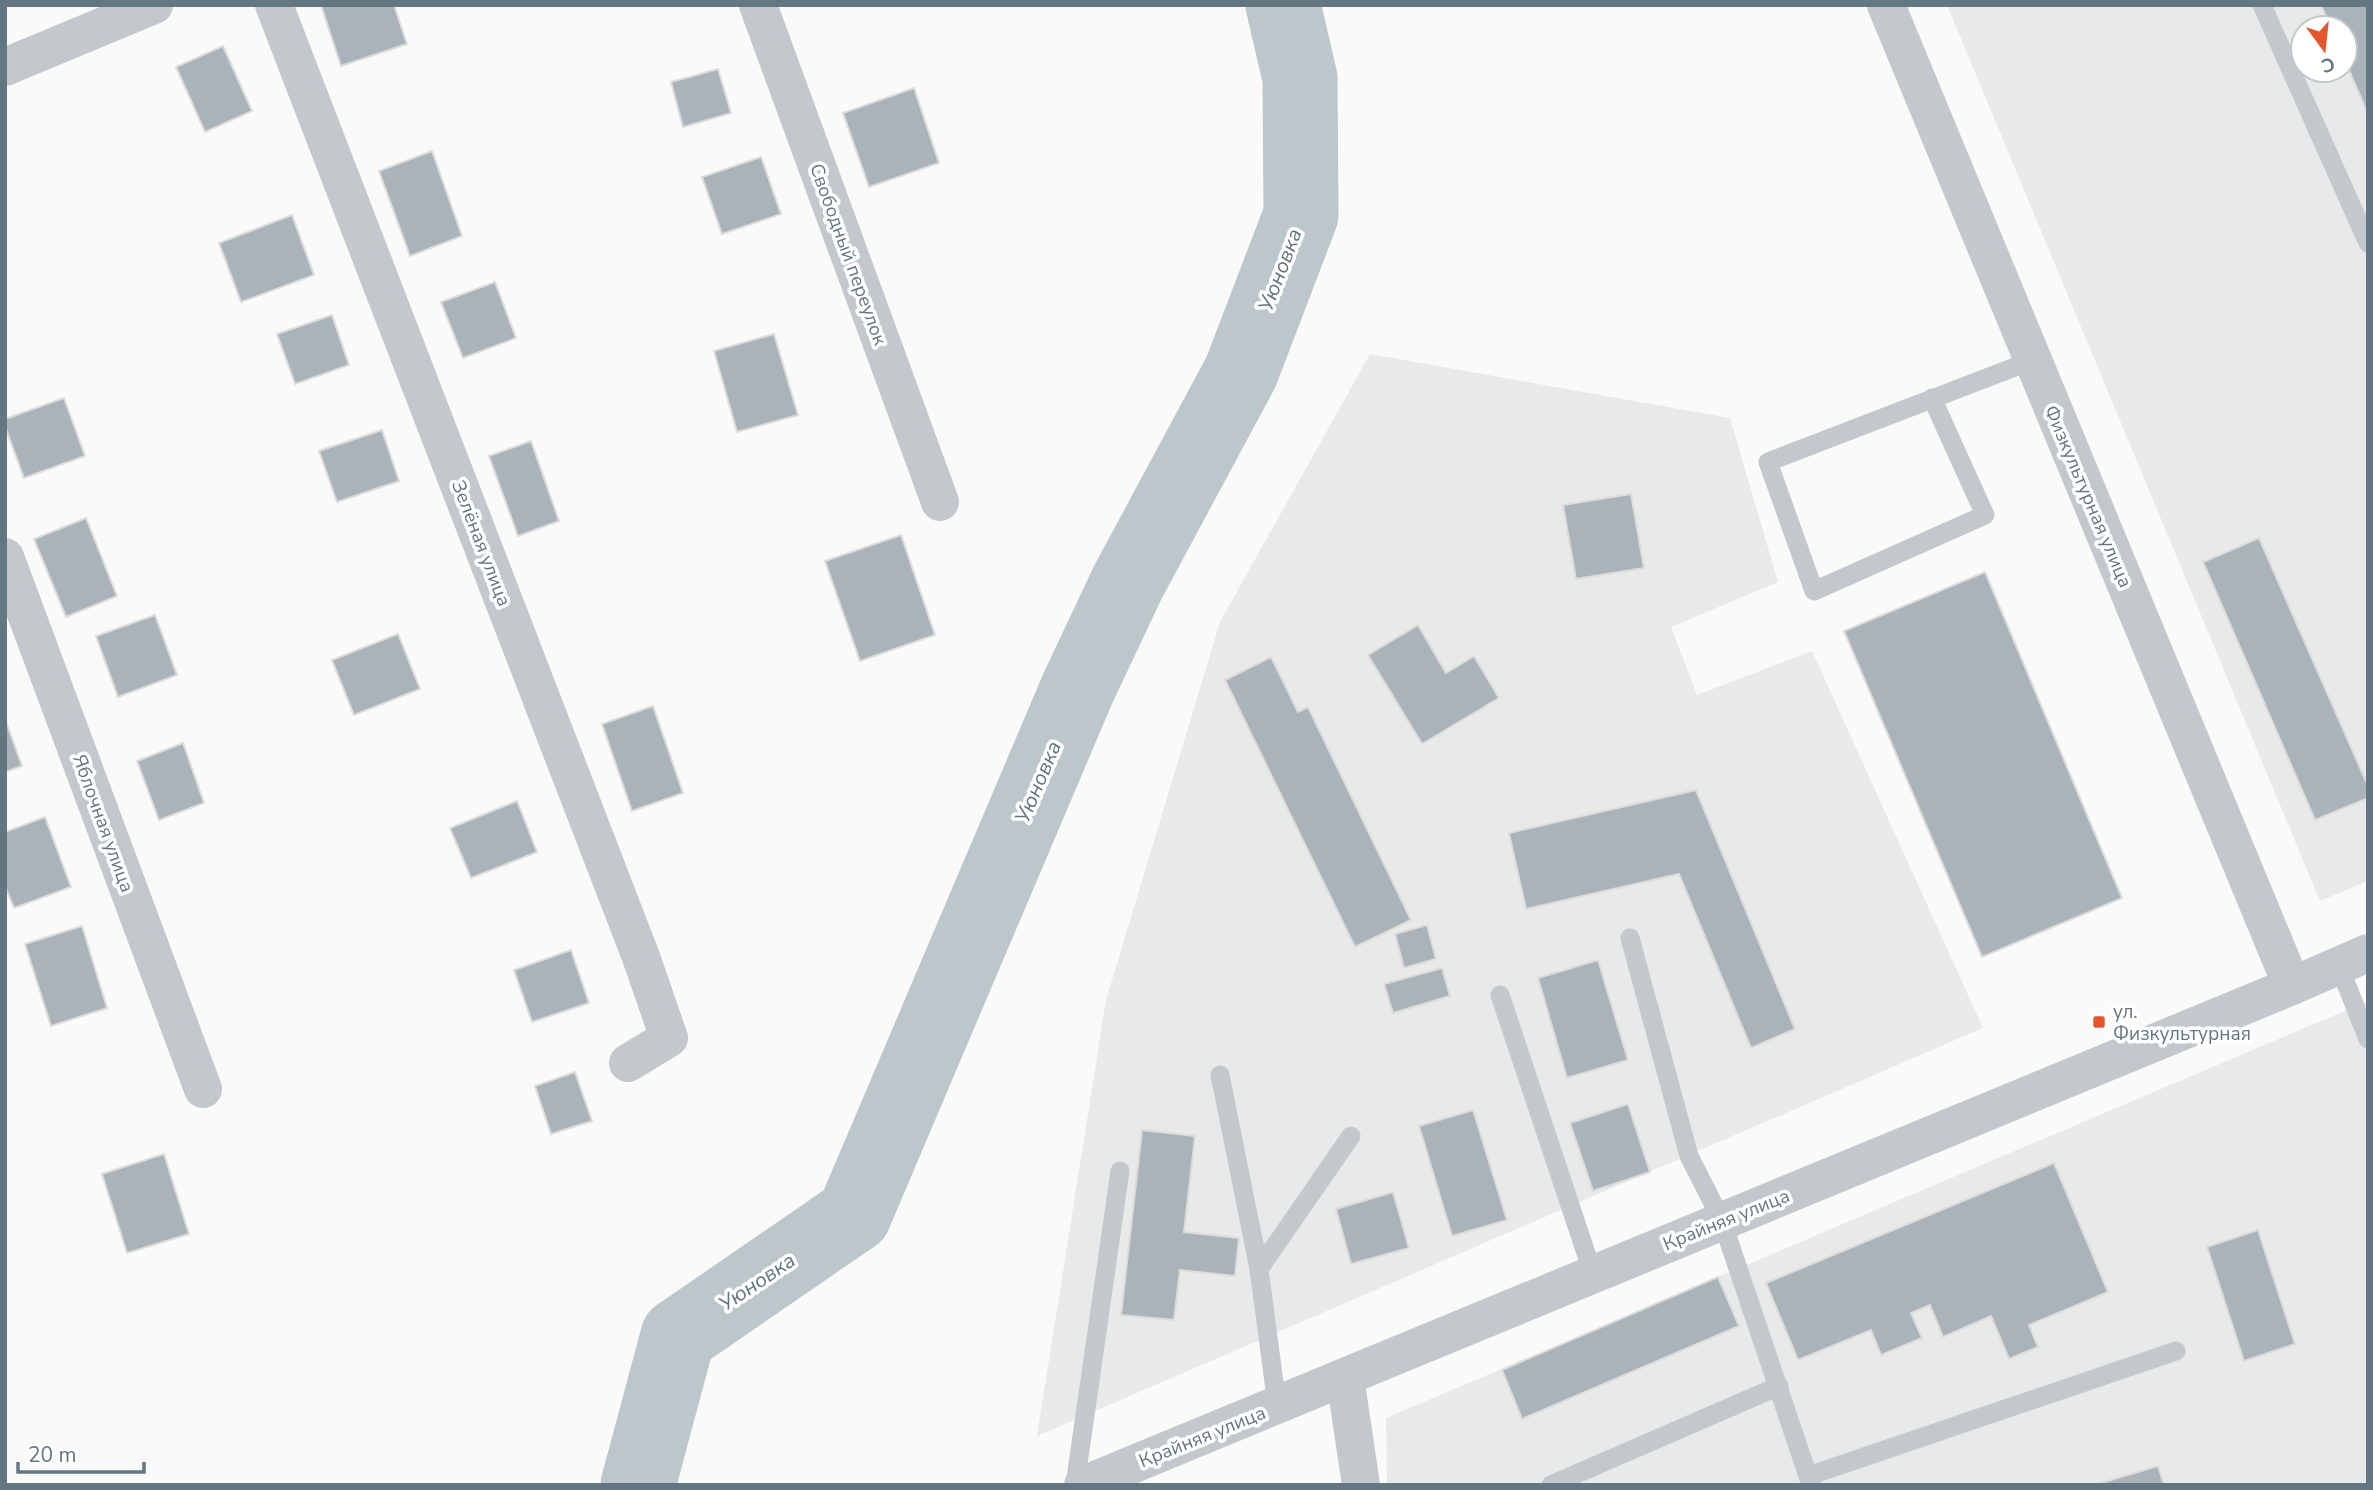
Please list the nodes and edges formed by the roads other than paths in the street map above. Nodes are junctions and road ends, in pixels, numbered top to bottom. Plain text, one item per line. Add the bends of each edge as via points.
1 (154, 5) edge
2 (274, 5) edge
3 (758, 5) edge
4 (1886, 5) edge
5 (2262, 5) edge
6 (5, 67) edge
7 (2368, 243) edge
8 (2033, 360) junction
9 (1932, 398) junction
10 (940, 502) dead end
11 (5, 557) edge
12 (1630, 938) dead end
13 (2353, 960) edge
14 (2292, 986) junction
15 (1500, 995) dead end
16 (2368, 1039) edge
17 (628, 1063) dead end
18 (1220, 1075) dead end
19 (202, 1089) dead end
20 (1351, 1136) dead end
21 (1120, 1171) dead end
22 (1722, 1221) junction
23 (1259, 1269) junction
24 (1593, 1274) junction
25 (2176, 1351) dead end
26 (1345, 1377) junction
27 (1779, 1386) junction
28 (1277, 1405) junction
29 (1810, 1480) edge
30 (1075, 1485) edge
31 (1083, 1485) edge
32 (1360, 1485) edge
33 (1551, 1485) edge

1 - 6 street
2 - 17 street, Зелёная улица via 669,1038
3 - 10 street, Свободный переулок
4 - 8 street, Физкультурная улица
5 - 7 lane
8 - 9 lane
8 - 14 street, Физкультурная улица
9 - 9 lane via 1768,462 1814,591 1985,515
11 - 19 street, Яблочная улица
12 - 22 lane via 1689,1156
13 - 14 street, Крайняя улица
13 - 16 lane
14 - 22 street, Крайняя улица
15 - 24 lane
18 - 23 lane
20 - 23 lane
21 - 30 lane
22 - 24 street, Крайняя улица
22 - 27 lane
23 - 28 lane
24 - 26 street, Крайняя улица
25 - 29 lane
26 - 28 street, Крайняя улица
26 - 32 street
27 - 29 lane
27 - 33 lane
28 - 31 street, Крайняя улица

